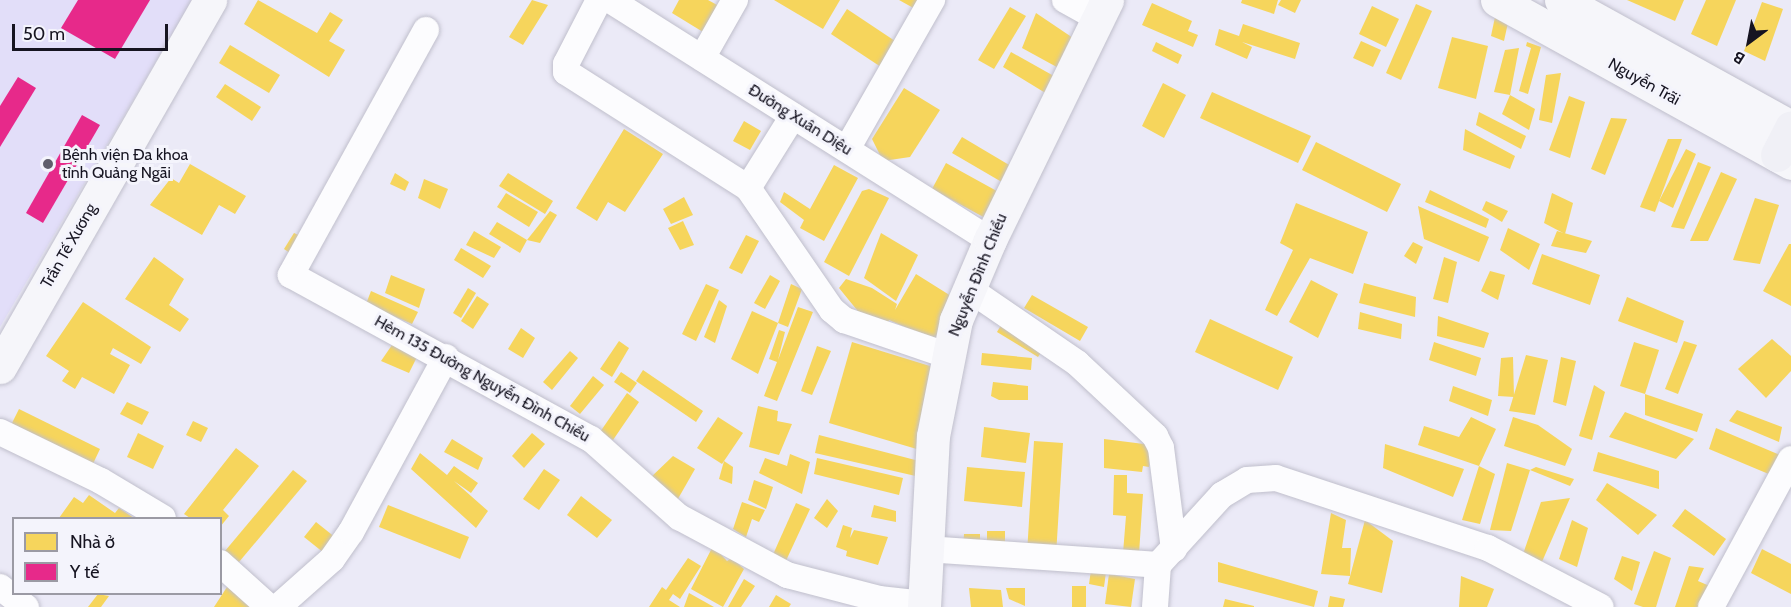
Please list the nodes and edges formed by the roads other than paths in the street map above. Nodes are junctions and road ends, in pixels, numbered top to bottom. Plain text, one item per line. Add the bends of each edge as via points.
1 (210, 0) edge
2 (599, 0) edge
3 (610, 0) edge
4 (735, 0) edge
5 (932, 0) edge
6 (1065, 0) edge
7 (1497, 0) edge
8 (1561, 0) edge
9 (1102, 9) edge
10 (426, 30) dead end
11 (702, 58) junction
12 (794, 116) junction
13 (1787, 143) edge
14 (847, 149) junction
15 (748, 188) junction
16 (990, 240) junction
17 (969, 289) junction
18 (946, 355) junction
19 (446, 357) junction
20 (0, 368) edge
21 (0, 432) edge
22 (1791, 459) edge
23 (160, 517) edge
24 (926, 549) junction
25 (1166, 557) junction
26 (222, 565) edge
27 (0, 587) edge
28 (924, 606) edge
29 (26, 607) edge
30 (269, 607) edge
31 (278, 607) edge
32 (1155, 607) edge
33 (1601, 607) edge
34 (1712, 607) edge

1 - 20 street, Trần Tế Xương
2 - 15 street via 566,64 566,72
3 - 11 street, Đường Xuân Diệu
4 - 11 street
5 - 14 street
6 - 9 street
7 - 13 street, Nguyễn Trãi
8 - 13 street, Nguyễn Trãi
9 - 16 street, Nguyễn Đình Chiểu
10 - 19 street, Hẻm 135 Đường Nguyễn Đình Chiểu via 291,275
11 - 12 street, Đường Xuân Diệu
12 - 14 street, Đường Xuân Diệu
12 - 15 street
14 - 16 street, Đường Xuân Diệu
15 - 18 street via 832,310 844,320
16 - 17 street, Nguyễn Đình Chiểu
17 - 18 street, Nguyễn Đình Chiểu
17 - 25 street via 1077,363 1155,436 1161,448
18 - 24 street, Nguyễn Đình Chiểu via 933,436
19 - 28 street, Hẻm 135 Đường Nguyễn Đình Chiểu via 591,439 679,517 787,575 879,599
19 - 31 street via 351,532 332,560
21 - 23 street via 101,481
22 - 34 street
24 - 25 street
24 - 28 street, Nguyễn Đình Chiểu
25 - 32 street
25 - 33 street via 1222,495 1247,480 1276,478 1488,548
26 - 30 street
27 - 29 street

